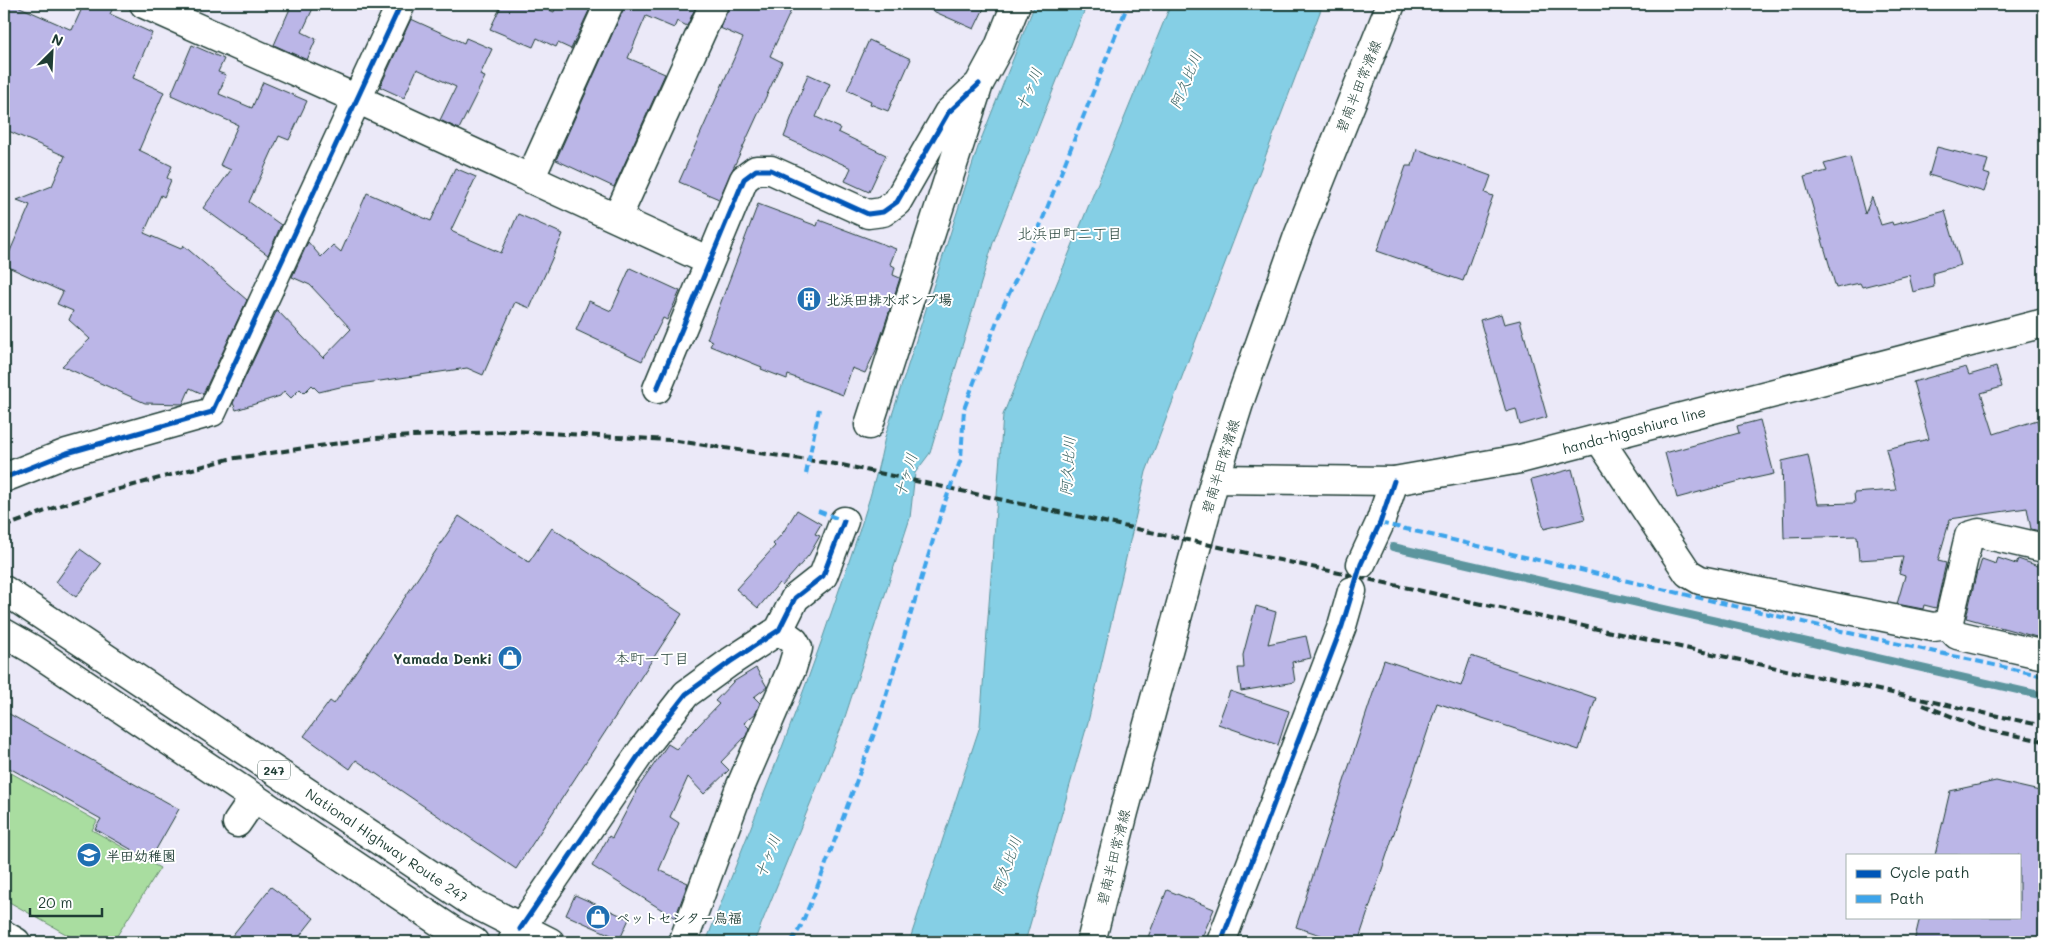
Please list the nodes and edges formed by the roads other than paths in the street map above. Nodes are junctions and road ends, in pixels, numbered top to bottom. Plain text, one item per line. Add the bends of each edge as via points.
1 (144, 4) edge
2 (401, 4) edge
3 (609, 4) edge
4 (714, 4) edge
5 (1016, 4) edge
6 (1391, 4) edge
7 (978, 84) junction
8 (357, 99) junction
9 (530, 179) junction
10 (617, 218) junction
11 (709, 261) junction
12 (2044, 322) edge
13 (657, 389) dead end
14 (869, 425) dead end
15 (1599, 438) junction
16 (4, 478) edge
17 (1215, 480) junction
18 (1394, 481) junction
19 (844, 520) dead end
20 (2044, 548) edge
21 (1361, 564) dead end
22 (4, 590) edge
23 (1352, 591) dead end
24 (1948, 625) junction
25 (779, 630) junction
26 (4, 633) edge
27 (2044, 655) edge
28 (254, 798) junction
29 (237, 823) dead end
30 (4, 935) edge
31 (516, 935) edge
32 (16, 942) edge
33 (474, 942) edge
34 (550, 942) edge
35 (684, 942) edge
36 (1091, 942) edge
37 (1221, 942) edge

1 - 8 main road
2 - 8 main road
3 - 9 main road
4 - 10 main road
5 - 7 main road via 999,47
6 - 17 main road, 碧南半田常滑線 via 1298,236
7 - 11 main road via 948,113 897,202 883,212 868,214 771,170 756,170 744,179
7 - 14 main road
8 - 9 main road
8 - 16 main road via 212,412 67,453
9 - 10 main road
10 - 11 main road
11 - 13 main road
12 - 15 main road, handa-higashiura line
15 - 18 main road, handa-higashiura line via 1520,459
15 - 24 main road via 1688,573 1700,580 1933,627
17 - 18 main road, handa-higashiura line
17 - 36 main road, 碧南半田常滑線
18 - 21 main road via 1380,523
19 - 25 main road via 823,576 795,598
20 - 24 main road via 1979,532 1969,536
22 - 31 main road, National Highway Route 247 / 247 via 473,903
23 - 37 main road via 1342,626
24 - 27 main road via 1957,635
25 - 31 main road via 686,694 642,749
25 - 35 main road via 794,641 798,648 796,655 739,790
26 - 28 main road, 247
28 - 29 main road
28 - 33 main road, 247
30 - 32 main road
31 - 34 main road, National Highway Route 247 / 247

